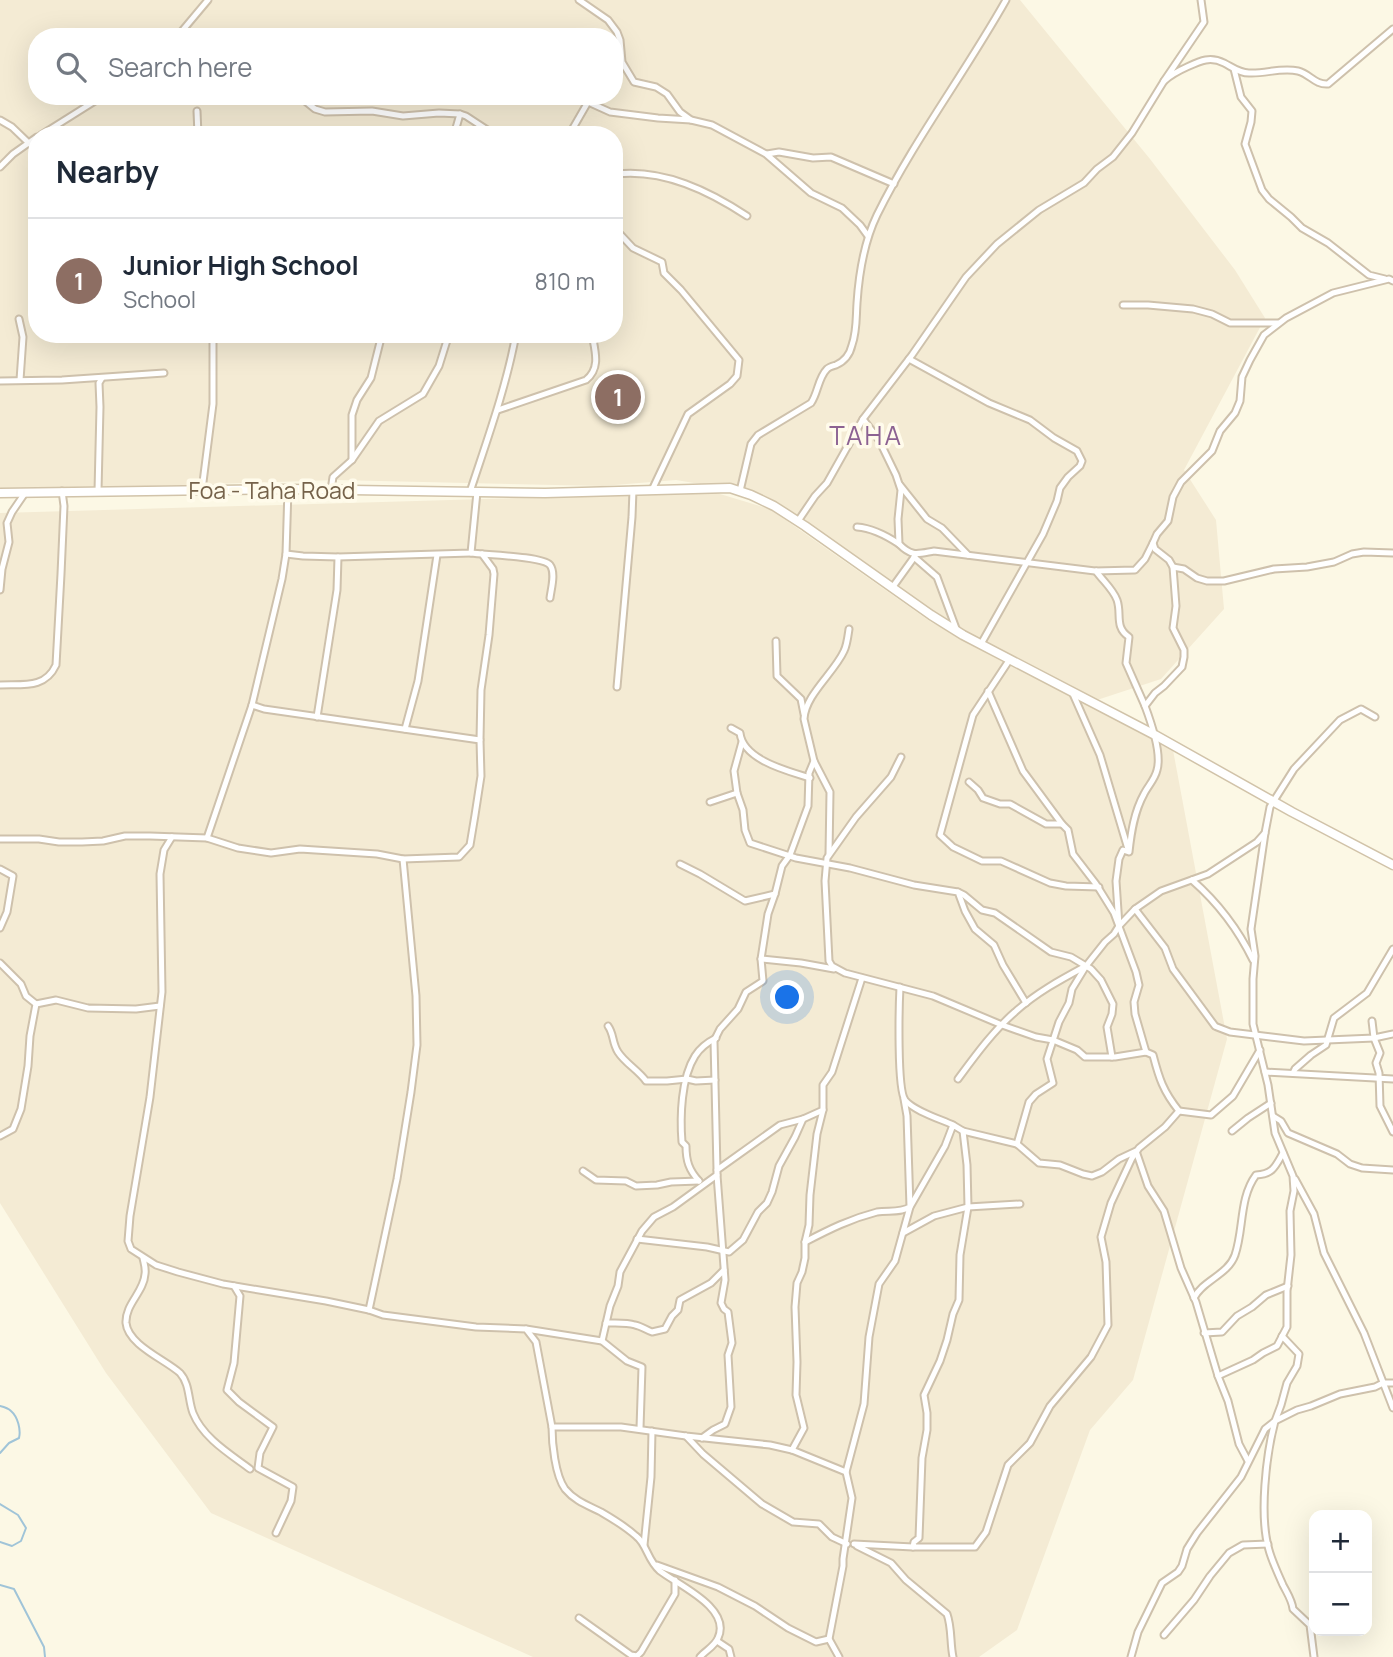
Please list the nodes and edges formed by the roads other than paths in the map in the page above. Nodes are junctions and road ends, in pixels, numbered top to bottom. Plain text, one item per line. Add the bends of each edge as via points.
1 (208, 0) edge
2 (579, 0) edge
3 (1006, 0) edge
4 (1201, 0) edge
5 (1207, 0) edge
6 (1202, 10) junction
7 (185, 28) edge
8 (614, 28) edge
9 (1393, 29) edge
10 (623, 64) edge
11 (1234, 69) junction
12 (1164, 81) junction
13 (89, 105) edge
14 (311, 105) edge
15 (585, 105) edge
16 (598, 105) edge
17 (197, 111) dead end
18 (460, 114) junction
19 (0, 120) edge
20 (691, 120) junction
21 (55, 126) edge
22 (198, 126) edge
23 (457, 126) edge
24 (481, 126) edge
25 (574, 126) edge
26 (28, 141) edge
27 (28, 143) edge
28 (766, 154) junction
29 (0, 167) edge
30 (623, 173) edge
31 (894, 184) junction
32 (747, 216) dead end
33 (868, 236) junction
34 (623, 237) edge
35 (1391, 280) edge
36 (1124, 305) dead end
37 (19, 319) dead end
38 (1279, 323) junction
39 (213, 343) edge
40 (380, 343) edge
41 (446, 343) edge
42 (514, 343) edge
43 (593, 343) edge
44 (909, 359) junction
45 (164, 373) dead end
46 (102, 378) junction
47 (20, 380) junction
48 (0, 381) edge
49 (498, 410) junction
50 (863, 419) junction
51 (352, 460) junction
52 (899, 485) junction
53 (288, 489) junction
54 (652, 489) junction
55 (331, 490) junction
56 (633, 490) junction
57 (62, 491) junction
58 (98, 491) junction
59 (202, 491) junction
60 (740, 491) junction
61 (473, 492) junction
62 (0, 493) edge
63 (25, 493) junction
64 (798, 521) junction
65 (857, 527) dead end
66 (1153, 543) junction
67 (899, 544) junction
68 (471, 553) junction
69 (1393, 553) edge
70 (286, 554) junction
71 (482, 554) junction
72 (437, 555) junction
73 (916, 555) junction
74 (968, 555) junction
75 (338, 557) junction
76 (1029, 562) junction
77 (1173, 567) junction
78 (1095, 570) junction
79 (892, 588) junction
80 (0, 590) edge
81 (550, 598) dead end
82 (849, 629) dead end
83 (958, 632) junction
84 (776, 641) dead end
85 (981, 644) junction
86 (1010, 659) junction
87 (0, 685) edge
88 (617, 687) dead end
89 (988, 691) junction
90 (1072, 691) junction
91 (252, 705) junction
92 (1145, 706) junction
93 (804, 714) junction
94 (317, 717) junction
95 (1375, 717) dead end
96 (731, 728) dead end
97 (405, 729) junction
98 (1155, 735) junction
99 (480, 740) junction
100 (742, 742) junction
101 (901, 757) dead end
102 (814, 761) junction
103 (810, 778) junction
104 (969, 782) dead end
105 (737, 793) junction
106 (710, 802) dead end
107 (1273, 802) junction
108 (1062, 824) junction
109 (1265, 833) junction
110 (172, 837) junction
111 (207, 838) junction
112 (0, 839) edge
113 (1129, 852) junction
114 (829, 854) junction
115 (790, 855) junction
116 (403, 859) junction
117 (825, 863) junction
118 (680, 864) dead end
119 (1393, 865) edge
120 (0, 869) edge
121 (1192, 880) junction
122 (1099, 887) junction
123 (958, 892) junction
124 (775, 894) junction
125 (1136, 909) junction
126 (1119, 926) junction
127 (0, 928) edge
128 (1393, 949) edge
129 (761, 959) junction
130 (0, 963) edge
131 (1254, 963) junction
132 (1086, 966) junction
133 (836, 969) junction
134 (862, 978) junction
135 (900, 987) junction
136 (1026, 1003) junction
137 (36, 1004) junction
138 (160, 1006) junction
139 (1372, 1021) dead end
140 (1002, 1025) junction
141 (608, 1026) dead end
142 (1256, 1034) junction
143 (1393, 1034) edge
144 (716, 1038) junction
145 (1374, 1038) junction
146 (1329, 1039) junction
147 (1054, 1040) junction
148 (1260, 1050) junction
149 (1146, 1052) junction
150 (1112, 1057) junction
151 (1265, 1072) junction
152 (1293, 1073) junction
153 (1378, 1078) junction
154 (687, 1079) junction
155 (1393, 1079) edge
156 (715, 1080) junction
157 (958, 1080) dead end
158 (904, 1099) junction
159 (1271, 1104) junction
160 (823, 1110) junction
161 (1179, 1111) junction
162 (1273, 1116) junction
163 (803, 1119) junction
164 (953, 1125) junction
165 (963, 1131) junction
166 (1232, 1132) dead end
167 (1393, 1132) edge
168 (0, 1136) edge
169 (1017, 1144) junction
170 (1136, 1151) junction
171 (1283, 1153) junction
172 (1393, 1170) edge
173 (583, 1171) dead end
174 (717, 1173) junction
175 (1293, 1176) junction
176 (702, 1182) junction
177 (1020, 1204) dead end
178 (910, 1207) junction
179 (968, 1207) junction
180 (903, 1233) junction
181 (637, 1239) junction
182 (805, 1242) junction
183 (721, 1250) junction
184 (143, 1258) junction
185 (724, 1270) junction
186 (234, 1286) junction
187 (1288, 1286) junction
188 (1194, 1298) junction
189 (369, 1310) junction
190 (606, 1323) junction
191 (526, 1329) junction
192 (1204, 1333) junction
193 (1282, 1336) junction
194 (602, 1340) junction
195 (1218, 1376) junction
196 (1382, 1383) junction
197 (1393, 1383) edge
198 (1393, 1409) edge
199 (1275, 1421) junction
200 (552, 1427) junction
201 (640, 1428) junction
202 (652, 1430) junction
203 (686, 1436) junction
204 (702, 1438) junction
205 (792, 1450) junction
206 (1248, 1461) junction
207 (250, 1469) dead end
208 (846, 1472) junction
209 (276, 1533) dead end
210 (845, 1544) junction
211 (853, 1544) junction
212 (1268, 1544) junction
213 (644, 1545) junction
214 (913, 1547) junction
215 (654, 1564) junction
216 (675, 1580) junction
217 (579, 1618) dead end
218 (1164, 1635) dead end
219 (829, 1639) junction
220 (717, 1641) junction
221 (700, 1657) edge
222 (731, 1657) edge
223 (839, 1657) edge
224 (953, 1657) edge
225 (1131, 1657) edge
226 (1314, 1657) edge

1 - 7 street
2 - 8 street
3 - 31 street
4 - 6 street
5 - 6 street
6 - 12 street via 1204,22
9 - 11 street via 1328,83 1321,84 1301,71 1245,73
10 - 20 street via 634,82 656,86
11 - 12 street via 1221,61 1202,60
11 - 35 street via 1241,97 1252,111 1245,144 1262,190 1302,228 1369,275
12 - 44 street via 1113,157 997,244 966,277
13 - 21 street
14 - 18 street via 325,112
15 - 25 street
16 - 20 street via 610,112
17 - 22 street
18 - 23 street
18 - 24 street
19 - 26 street
20 - 28 street via 712,125
27 - 29 street
28 - 31 street via 831,157
28 - 33 street via 811,192 842,208
30 - 32 street via 680,181
31 - 33 street
33 - 60 street via 852,348 844,360 827,368 811,403 751,443
34 - 54 street via 633,248 662,262 664,273 739,360 737,376 730,384 688,414
35 - 38 street via 1333,293
36 - 38 street via 1193,309 1230,323
37 - 47 street via 23,337
38 - 66 street via 1264,335 1242,377 1234,413 1212,451 1181,482 1168,521
39 - 59 street via 213,404
40 - 51 street via 371,378 352,415
41 - 51 street via 424,394 379,421
42 - 49 street
43 - 49 street via 596,366 586,380
44 - 50 street
44 - 76 street via 1030,420 1077,451 1080,466 1060,488
45 - 46 street
46 - 47 street
46 - 58 street
47 - 48 street
49 - 61 street
50 - 52 street via 879,440
50 - 64 street via 827,483
51 - 55 street via 333,477
52 - 67 street
52 - 74 street
53 - 55 street, Foa - Taha Road
53 - 59 street, Foa - Taha Road
53 - 70 street
54 - 56 street, Foa - Taha Road
54 - 60 street, Foa - Taha Road
55 - 61 street, Foa - Taha Road
56 - 61 street, Foa - Taha Road
56 - 88 street
57 - 58 street, Foa - Taha Road
57 - 63 street, Foa - Taha Road
57 - 87 street via 56,665 43,681
58 - 59 street, Foa - Taha Road
60 - 64 street, Foa - Taha Road
61 - 68 street
62 - 63 street, Foa - Taha Road
63 - 80 street via 6,523 9,541
64 - 79 street, Foa - Taha Road
65 - 67 street
66 - 77 street
66 - 78 street via 1135,570
67 - 73 street
68 - 71 street
68 - 72 street
69 - 77 street via 1364,552 1334,562 1224,581 1207,581
70 - 75 street
70 - 91 street
71 - 81 street via 547,562 553,572
71 - 99 street via 494,574
72 - 75 street
72 - 97 street via 418,681
73 - 74 street via 934,551
73 - 79 street
73 - 83 street via 937,577
74 - 76 street
75 - 94 street
76 - 78 street
76 - 85 street
77 - 92 street via 1173,628 1184,650 1182,667
78 - 92 street via 1117,600 1119,625 1130,641 1126,663
79 - 83 street, Foa - Taha Road
82 - 93 street via 844,652
83 - 85 street, Foa - Taha Road
84 - 93 street via 777,676 800,699
85 - 86 street, Foa - Taha Road
86 - 89 street
86 - 90 street, Foa - Taha Road
89 - 108 street via 1023,771
89 - 122 street via 973,715 940,835 982,861 1001,861 1050,883
90 - 98 street, Foa - Taha Road
90 - 113 street via 1100,755
91 - 94 street
91 - 111 street
92 - 98 street
93 - 102 street
94 - 97 street
95 - 107 street via 1361,709 1340,720 1294,769
96 - 100 street via 740,733
97 - 99 street
98 - 107 street, Foa - Taha Road
98 - 113 street via 1157,770 1138,808
99 - 116 street via 481,776 470,845 459,857
100 - 103 street via 775,767
100 - 105 street via 734,771
101 - 114 street via 891,777
102 - 103 street
102 - 114 street via 830,792
103 - 115 street via 808,806
104 - 108 street via 983,797 1010,804 1046,824
105 - 106 street
105 - 115 street via 750,843
107 - 109 street
107 - 119 street, Foa - Taha Road
108 - 122 street via 1068,830 1073,854
109 - 121 street via 1234,858
109 - 131 street via 1251,929
110 - 111 street
110 - 112 street via 59,842
110 - 138 street via 164,850 160,874
111 - 116 street via 271,853 351,851
113 - 126 street via 1123,850 1116,881
114 - 117 street
115 - 117 street
115 - 124 street via 782,866
116 - 189 street via 417,1045 397,1180
117 - 123 street
117 - 133 street via 830,961
118 - 124 street via 746,901
120 - 127 street via 13,876 8,912
121 - 125 street via 1161,891
121 - 131 street via 1213,899
122 - 126 street
123 - 132 street via 1051,952
123 - 136 street via 975,929 994,945
124 - 129 street
125 - 126 street
125 - 142 street via 1165,948 1173,970 1216,1026
126 - 132 street
126 - 149 street via 1139,985 1135,1014
128 - 146 street via 1367,993 1334,1018
129 - 133 street
129 - 144 street via 763,981 746,992
130 - 137 street
131 - 142 street
132 - 136 street
132 - 147 street
132 - 150 street via 1101,980 1113,1004 1107,1027
133 - 134 street
134 - 135 street
134 - 160 street via 832,1072 823,1085
135 - 140 street
135 - 158 street
136 - 140 street
137 - 138 street via 57,1000 88,1008
137 - 168 street via 21,1109 13,1129
138 - 184 street via 128,1241
139 - 145 street
140 - 147 street
140 - 157 street
141 - 154 street via 617,1051 646,1081
142 - 146 street via 1304,1041
142 - 148 street
143 - 145 street
144 - 154 street via 695,1055
144 - 156 street
145 - 146 street
145 - 153 street via 1380,1053
146 - 152 street
147 - 150 street via 1086,1057
147 - 169 street via 1047,1059 1053,1083 1029,1102
148 - 151 street
148 - 161 street via 1233,1097 1211,1115
149 - 150 street
149 - 161 street via 1153,1055 1166,1094
151 - 152 street
151 - 159 street
152 - 153 street
153 - 155 street
153 - 167 street via 1380,1105
154 - 156 street
154 - 176 street via 682,1142 691,1173
156 - 174 street
158 - 164 street
158 - 178 street
159 - 162 street
159 - 166 street
160 - 163 street
160 - 182 street
161 - 170 street
162 - 171 street
162 - 172 street via 1288,1133 1350,1164
163 - 174 street via 780,1125
163 - 183 street via 779,1166 767,1203 743,1240 729,1252
164 - 165 street
164 - 178 street
165 - 169 street
165 - 179 street
169 - 170 street via 1039,1163 1092,1176
170 - 188 street via 1148,1186 1164,1211
170 - 214 street via 1111,1203 1101,1237 1108,1325 1091,1357 1050,1406 1030,1443 1008,1465 986,1532 975,1547
171 - 175 street
171 - 188 street via 1274,1169 1256,1175 1249,1185 1235,1256
173 - 176 street via 596,1180 636,1186
174 - 176 street
174 - 183 street
175 - 187 street
175 - 196 street via 1314,1214 1324,1253 1364,1333
176 - 181 street via 673,1208 654,1217
177 - 179 street
178 - 180 street
178 - 182 street via 841,1223
179 - 180 street via 934,1216
179 - 214 street via 959,1300 924,1395 927,1430 919,1538
180 - 208 street via 895,1261 879,1284 864,1404
181 - 183 street
181 - 190 street via 620,1272
182 - 205 street via 795,1307 796,1395 804,1428
183 - 185 street
184 - 186 street
184 - 207 street via 145,1276 128,1312 128,1329 145,1349 181,1374 194,1416 208,1436
185 - 190 street via 680,1300 665,1329 652,1332 637,1325
185 - 204 street via 721,1303 728,1312 732,1343 727,1355 731,1407 724,1424
186 - 189 street
186 - 209 street via 240,1296 227,1390 273,1427 258,1468 293,1486
187 - 192 street via 1266,1295 1222,1332
187 - 193 street via 1287,1327
188 - 192 street
189 - 191 street via 429,1322
190 - 194 street
191 - 194 street
191 - 200 street via 536,1342
192 - 195 street
193 - 195 street via 1277,1346
193 - 199 street via 1299,1354
194 - 201 street via 642,1367
195 - 206 street
196 - 197 street
196 - 198 street
196 - 199 street via 1340,1394
199 - 206 street via 1265,1429
199 - 212 street via 1264,1505
200 - 201 street
200 - 213 street via 563,1486 579,1502 613,1520
201 - 202 street
202 - 203 street
202 - 213 street
203 - 204 street
203 - 210 street via 762,1504 793,1522 819,1524
204 - 205 street
205 - 208 street
206 - 225 street via 1196,1533 1178,1572 1162,1583
208 - 210 street via 852,1499
210 - 211 street
210 - 219 street
211 - 214 street
211 - 224 street via 891,1563 947,1614
212 - 218 street via 1243,1545 1229,1553
212 - 226 street via 1293,1609 1310,1625
213 - 215 street
215 - 216 street
215 - 219 street via 718,1587 816,1642
216 - 217 street via 675,1594 637,1656
216 - 220 street via 718,1616
219 - 223 street
220 - 221 street
220 - 222 street via 729,1648

